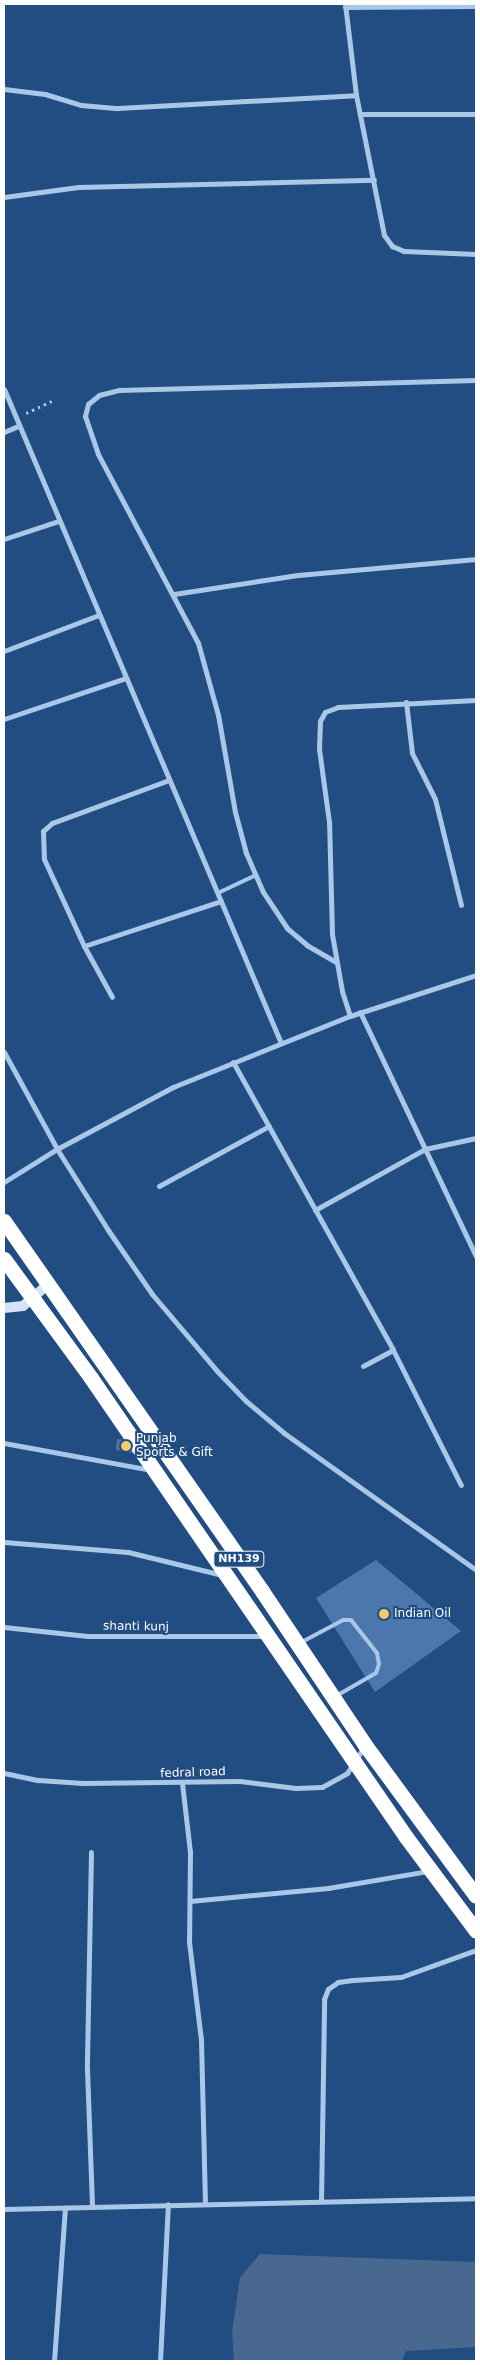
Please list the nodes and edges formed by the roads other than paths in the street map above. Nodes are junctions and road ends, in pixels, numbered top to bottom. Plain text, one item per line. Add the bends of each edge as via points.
1 (345, 5) edge
2 (476, 6) edge
3 (4, 89) edge
4 (356, 95) junction
5 (360, 114) junction
6 (476, 114) edge
7 (374, 180) junction
8 (4, 197) edge
9 (476, 254) edge
10 (476, 380) edge
11 (4, 388) edge
12 (18, 426) junction
13 (4, 432) edge
14 (58, 520) junction
15 (4, 540) edge
16 (476, 559) edge
17 (174, 594) junction
18 (99, 615) junction
19 (4, 651) edge
20 (126, 678) junction
21 (476, 700) edge
22 (406, 702) junction
23 (4, 720) edge
24 (169, 780) junction
25 (256, 875) junction
26 (218, 893) junction
27 (220, 901) junction
28 (461, 905) dead end
29 (84, 946) junction
30 (336, 962) junction
31 (476, 975) edge
32 (112, 997) dead end
33 (360, 1012) junction
34 (350, 1016) junction
35 (281, 1043) junction
36 (4, 1052) edge
37 (234, 1062) junction
38 (269, 1126) junction
39 (476, 1138) edge
40 (57, 1149) junction
41 (425, 1149) junction
42 (4, 1182) edge
43 (159, 1186) dead end
44 (315, 1210) junction
45 (4, 1221) edge
46 (476, 1256) edge
47 (4, 1259) edge
48 (47, 1285) junction
49 (33, 1300) junction
50 (4, 1308) edge
51 (392, 1350) junction
52 (364, 1366) dead end
53 (4, 1443) edge
54 (152, 1470) junction
55 (461, 1485) dead end
56 (4, 1542) edge
57 (476, 1570) edge
58 (227, 1577) junction
59 (4, 1627) edge
60 (269, 1636) junction
61 (298, 1644) junction
62 (334, 1697) junction
63 (365, 1745) junction
64 (354, 1763) junction
65 (4, 1773) edge
66 (182, 1783) junction
67 (91, 1852) dead end
68 (431, 1870) junction
69 (476, 1896) edge
70 (190, 1901) junction
71 (476, 1931) edge
72 (476, 1950) edge
73 (476, 2198) edge
74 (321, 2201) junction
75 (206, 2203) junction
76 (168, 2204) junction
77 (92, 2206) junction
78 (64, 2207) junction
79 (4, 2209) edge
80 (54, 2361) edge
81 (160, 2361) edge

1 - 2 street
1 - 4 street
3 - 4 street via 30,90 81,105 118,108
4 - 5 street
5 - 6 street
5 - 7 street
7 - 8 street via 78,187
7 - 9 street via 380,221 392,246 404,251
10 - 17 street via 151,389 99,394 88,404 85,416 89,432
11 - 12 street
12 - 13 street
12 - 14 street
14 - 15 street
14 - 18 street
16 - 17 street via 298,575
17 - 25 street via 198,643 210,682 235,812
18 - 19 street
18 - 20 street
20 - 23 street
20 - 24 street
21 - 22 street
22 - 28 street via 412,752 436,798
22 - 30 street via 338,707 325,712 320,721 318,742 329,822 332,934
24 - 26 street
24 - 29 street via 52,823 42,831 44,860
25 - 26 lane
25 - 30 street via 287,928 307,945
26 - 27 street
27 - 29 street
27 - 35 street
29 - 32 street
30 - 34 street
31 - 33 street
33 - 34 street
33 - 41 street
34 - 35 street
35 - 37 street
36 - 40 street
37 - 38 street
37 - 40 street via 148,1100
38 - 43 street
38 - 44 street
39 - 41 street
40 - 42 street
40 - 57 street via 152,1294 246,1401 329,1467
41 - 44 street
41 - 46 street
44 - 51 street
45 - 48 highway, NH139
47 - 49 highway, NH139
48 - 49 street
48 - 61 highway, NH139 via 108,1366
49 - 50 street via 23,1306
49 - 54 highway, NH139 via 91,1378
51 - 52 street
51 - 55 street
53 - 54 street
54 - 58 highway, NH139
56 - 58 street via 128,1552
58 - 60 highway, NH139
59 - 60 street, shanti kunj via 88,1636
60 - 64 highway, NH139
61 - 62 highway, NH139
61 - 62 lane via 343,1620 351,1620 377,1653 379,1664 376,1673
62 - 63 highway, NH139
63 - 64 street, fedral road
63 - 69 highway, NH139
64 - 66 street, fedral road via 336,1781 322,1787 296,1788 240,1781
64 - 68 highway, NH139
65 - 66 street, fedral road via 38,1780 84,1783
66 - 70 street via 190,1852
67 - 77 street via 87,2069
68 - 70 street via 328,1888
68 - 71 highway, NH139
70 - 75 street via 190,1968 202,2068
72 - 74 street via 401,1977 338,1982 328,1989 324,1999
73 - 74 street
74 - 75 street
75 - 76 street
76 - 77 street
76 - 81 street
77 - 78 street
78 - 79 street
78 - 80 street

